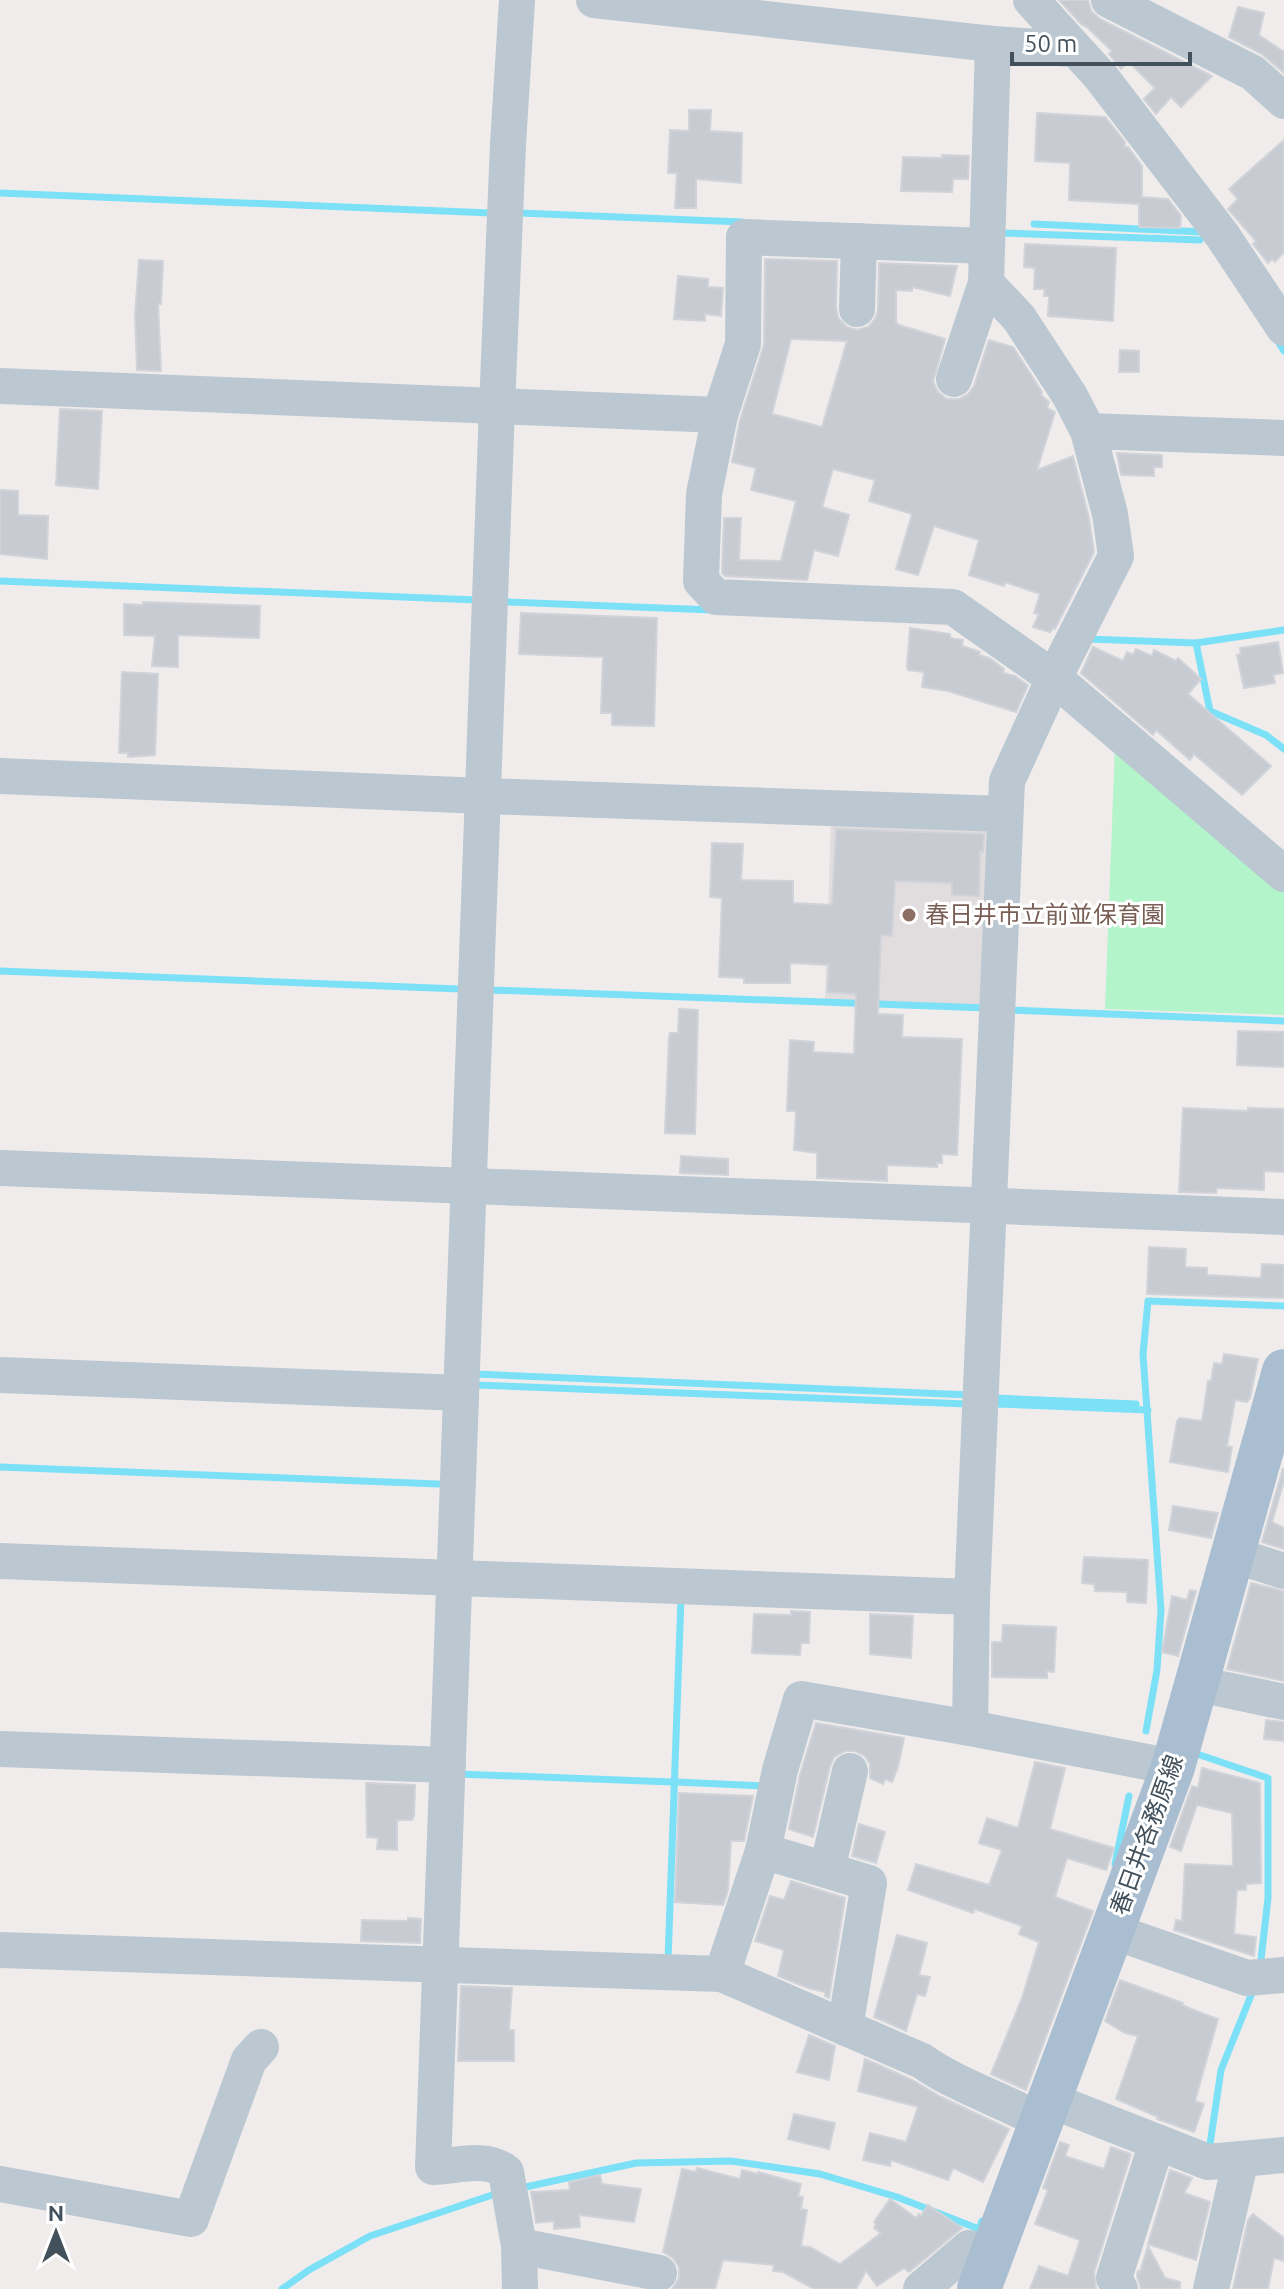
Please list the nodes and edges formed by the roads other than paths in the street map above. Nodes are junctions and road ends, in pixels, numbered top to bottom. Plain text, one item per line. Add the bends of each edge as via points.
1 (517, 0) edge
2 (594, 0) edge
3 (1031, 0) edge
4 (1109, 0) edge
5 (993, 44) junction
6 (1074, 49) junction
7 (1284, 101) edge
8 (859, 241) junction
9 (987, 246) junction
10 (986, 283) junction
11 (857, 309) dead end
12 (1284, 328) edge
13 (954, 379) dead end
14 (0, 386) edge
15 (497, 406) junction
16 (720, 415) junction
17 (1088, 431) junction
18 (1284, 438) edge
19 (1054, 678) junction
20 (0, 776) edge
21 (483, 796) junction
22 (1004, 814) junction
23 (1284, 874) edge
24 (0, 1168) edge
25 (468, 1187) junction
26 (989, 1205) junction
27 (1284, 1217) edge
28 (1284, 1371) edge
29 (0, 1375) edge
30 (461, 1393) junction
31 (1233, 1555) junction
32 (0, 1561) edge
33 (1284, 1571) edge
34 (454, 1578) junction
35 (972, 1597) junction
36 (1198, 1684) junction
37 (1284, 1702) edge
38 (970, 1728) junction
39 (0, 1749) edge
40 (448, 1765) junction
41 (1173, 1767) junction
42 (850, 1771) dead end
43 (763, 1851) junction
44 (827, 1870) junction
45 (1112, 1931) junction
46 (0, 1950) edge
47 (441, 1966) junction
48 (722, 1974) junction
49 (1284, 1975) edge
50 (845, 2028) junction
51 (261, 2047) dead end
52 (1046, 2111) junction
53 (1157, 2142) junction
54 (1284, 2155) edge
55 (1241, 2159) junction
56 (0, 2184) edge
57 (519, 2246) junction
58 (985, 2271) edge
59 (659, 2273) dead end
60 (520, 2289) edge
61 (921, 2289) edge
62 (1120, 2289) edge
63 (1211, 2289) edge

1 - 15 street
2 - 5 street
3 - 6 street
4 - 7 street via 1253,73
5 - 6 street
5 - 9 street
6 - 12 street via 1222,235
8 - 9 street
8 - 11 street
8 - 16 street via 744,237 743,344
9 - 10 street
10 - 13 street
10 - 17 street via 1019,318
14 - 15 street
15 - 16 street
15 - 21 street
16 - 19 street via 704,494 701,581 716,597 953,607
17 - 18 street
17 - 19 street via 1116,556
19 - 22 street via 1007,781
19 - 23 street
20 - 21 street
21 - 22 street
21 - 25 street
22 - 26 street
24 - 25 street
25 - 26 street
25 - 30 street
26 - 27 street
26 - 35 street
28 - 31 main road, 春日井各務原線
29 - 30 street
30 - 34 street
31 - 33 street
31 - 36 main road, 春日井各務原線
32 - 34 street
34 - 35 street
34 - 40 street
35 - 38 street
36 - 37 street
36 - 41 main road, 春日井各務原線
38 - 41 street
38 - 43 street via 801,1699
39 - 40 street
40 - 47 street
41 - 45 main road, 春日井各務原線
42 - 44 street
43 - 44 street
43 - 48 street
44 - 50 street via 869,1883
45 - 49 street via 1247,1978
45 - 52 main road, 春日井各務原線
46 - 47 street
47 - 48 street
47 - 57 street via 433,2167 483,2162 506,2172
48 - 50 street
50 - 52 street via 1021,2110
51 - 56 street via 249,2060 191,2219
52 - 53 street
52 - 58 main road, 春日井各務原線
53 - 55 street via 1208,2162
53 - 62 street via 1114,2278
54 - 55 street
55 - 63 street
57 - 59 street
57 - 60 street
58 - 61 street via 969,2248

